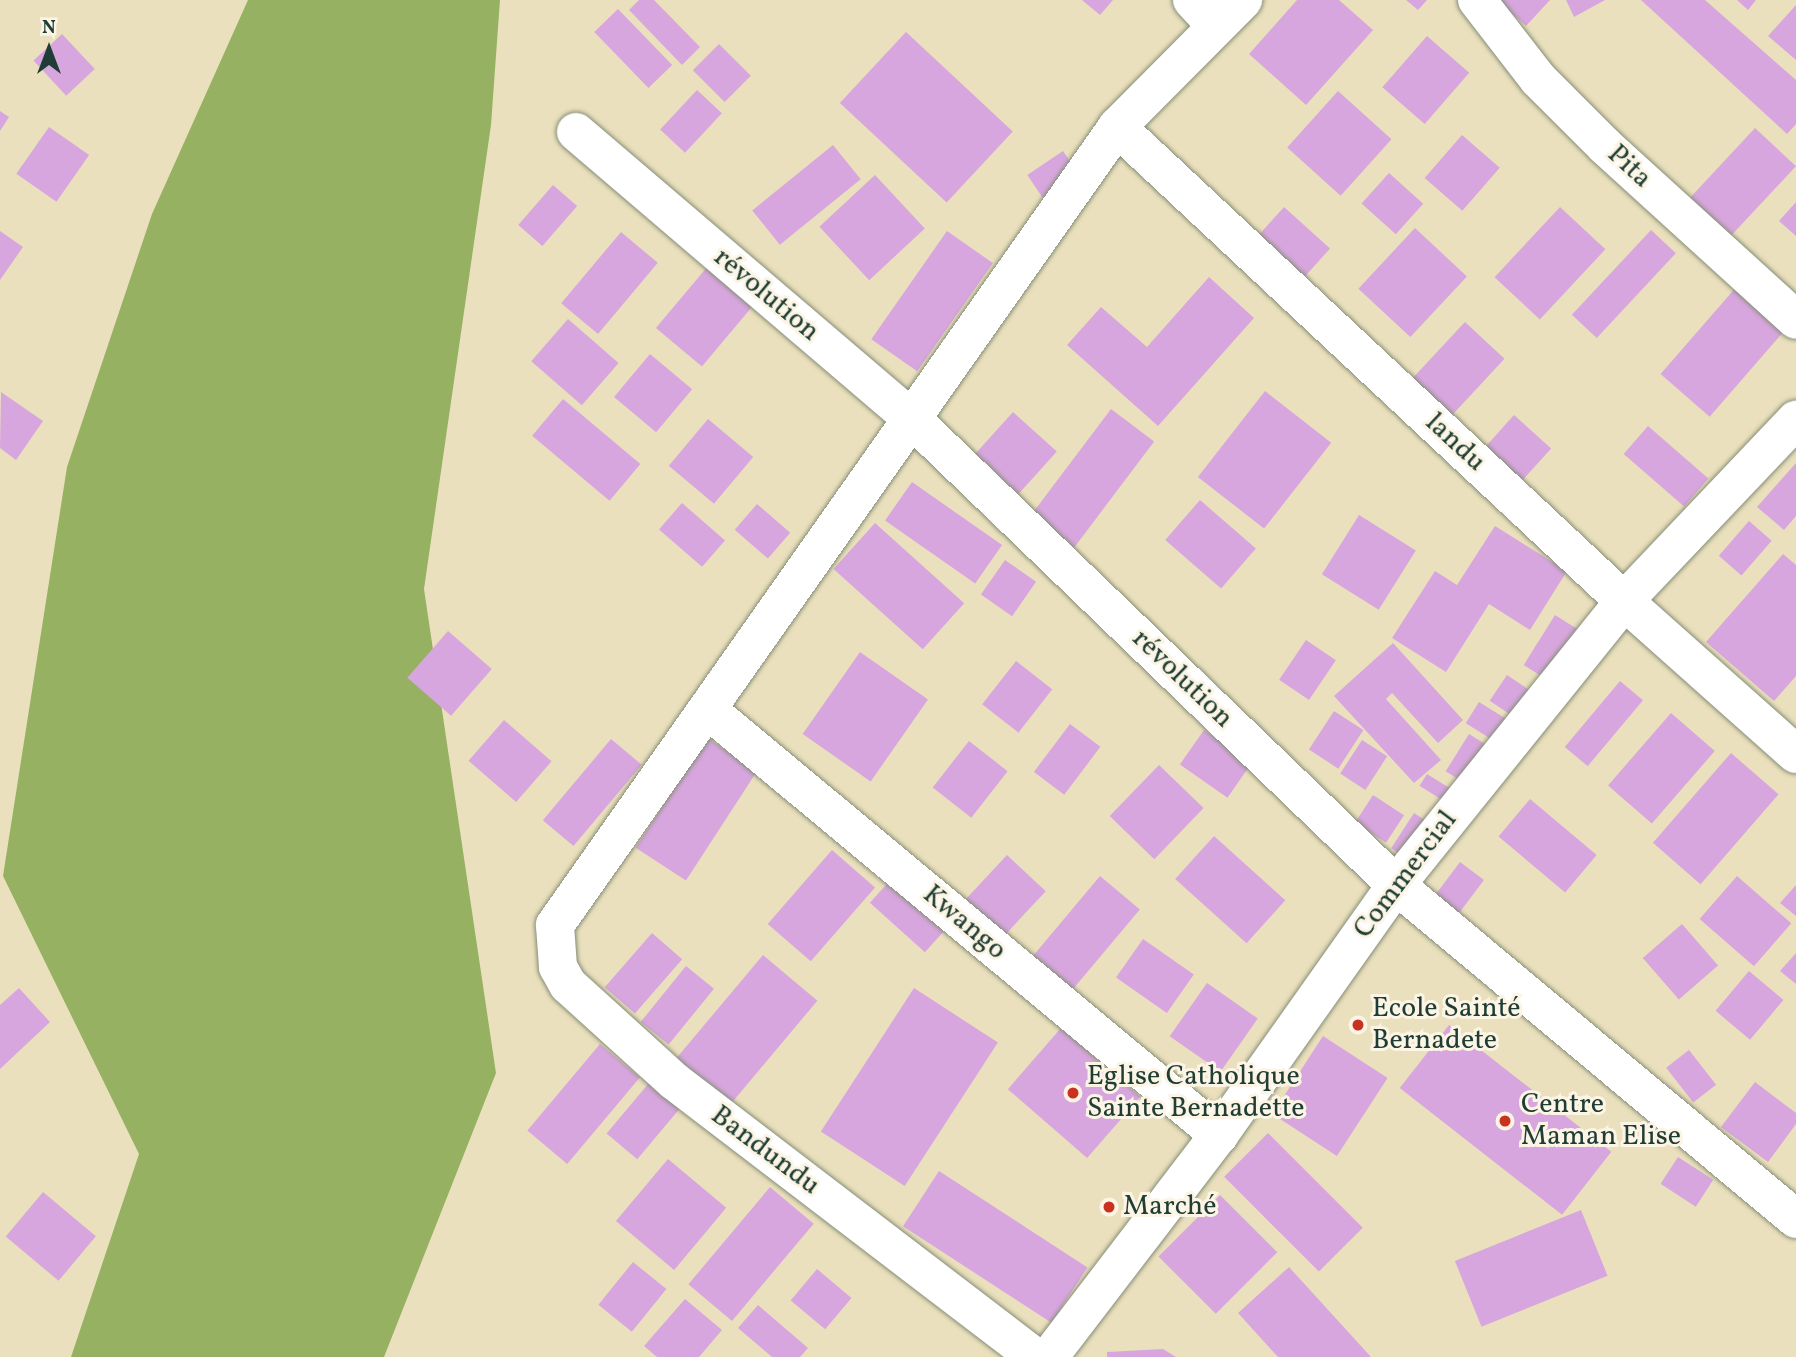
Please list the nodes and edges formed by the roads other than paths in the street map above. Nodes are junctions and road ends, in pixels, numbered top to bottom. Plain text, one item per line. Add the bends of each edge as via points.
1 (1243, 0) edge
2 (1477, 0) edge
3 (1203, 13) edge
4 (1117, 127) junction
5 (576, 132) dead end
6 (1796, 320) edge
7 (913, 420) junction
8 (1796, 420) edge
9 (1624, 601) junction
10 (708, 710) junction
11 (1796, 754) edge
12 (1396, 885) junction
13 (1219, 1135) junction
14 (1796, 1219) edge
15 (1035, 1357) edge
16 (1049, 1357) edge

1 - 3 street
2 - 6 street, Pita via 1538,79
3 - 4 street
4 - 7 street
4 - 9 street, landu
5 - 7 street, révolution
7 - 10 street
7 - 12 street, révolution
8 - 9 street, Commercial
9 - 11 street, landu
9 - 12 street, Commercial
10 - 13 street, Kwango
10 - 15 street, Bandundu via 555,925 555,951 568,985 674,1081
12 - 13 street, Commercial
12 - 14 street, révolution
13 - 16 street, Commercial

